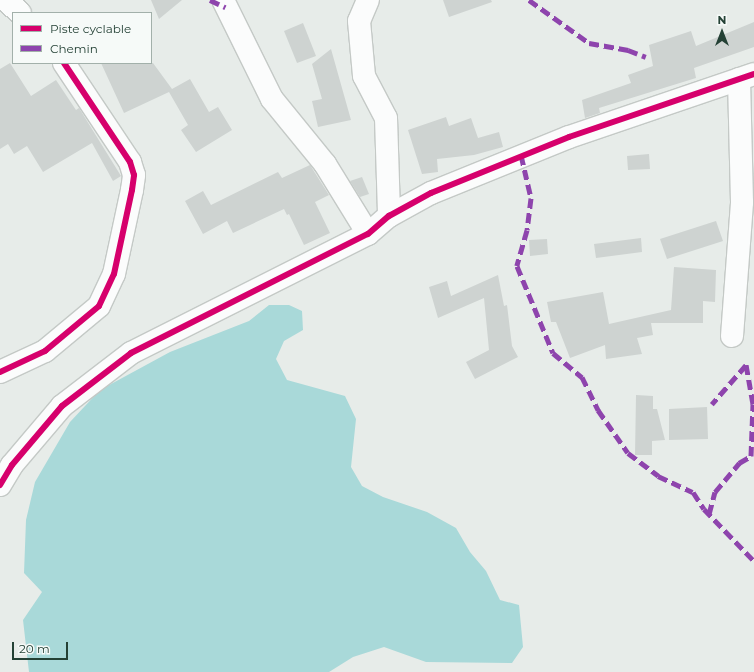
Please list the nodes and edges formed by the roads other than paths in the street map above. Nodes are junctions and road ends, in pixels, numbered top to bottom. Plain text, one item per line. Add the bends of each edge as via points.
1 (6, 0) edge
2 (223, 0) edge
3 (368, 0) edge
4 (19, 12) edge
5 (65, 64) edge
6 (747, 76) edge
7 (389, 216) junction
8 (368, 234) junction
9 (732, 336) dead end
10 (0, 372) edge
11 (0, 485) edge

1 - 4 street
2 - 8 street via 272,99 325,164
3 - 7 street via 359,21 364,76 386,118
5 - 10 street via 130,162 134,175 132,190 114,274 99,306 45,351
6 - 7 street via 498,164
6 - 9 street via 742,202
7 - 8 street
8 - 11 street via 131,353 62,406 12,465

